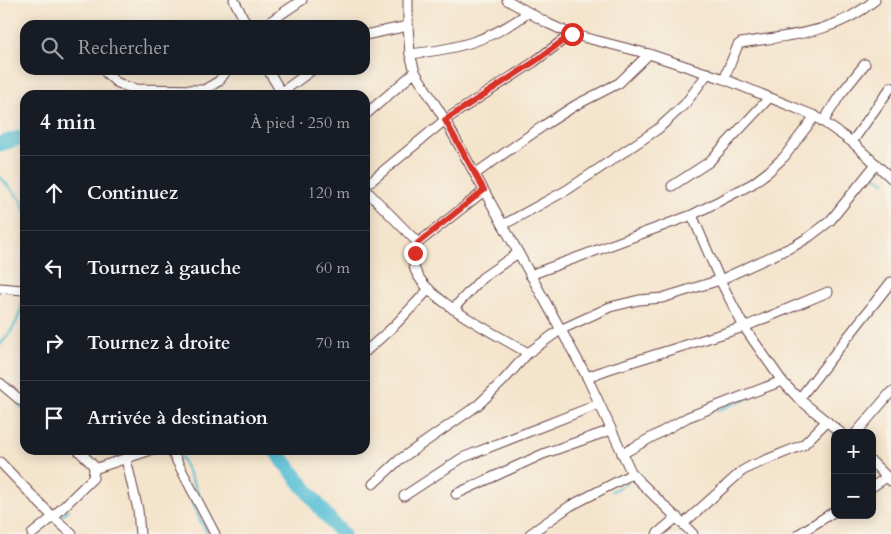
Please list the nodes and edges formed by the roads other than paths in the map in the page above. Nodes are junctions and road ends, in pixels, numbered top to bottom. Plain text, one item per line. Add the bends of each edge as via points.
1 (234, 0) edge
2 (302, 0) edge
3 (408, 0) edge
4 (507, 0) edge
5 (875, 0) edge
6 (528, 13) junction
7 (244, 20) edge
8 (272, 20) edge
9 (408, 26) junction
10 (370, 33) edge
11 (572, 34) junction
12 (410, 54) junction
13 (649, 54) junction
14 (865, 64) dead end
15 (415, 72) junction
16 (708, 73) junction
17 (108, 75) edge
18 (223, 75) edge
19 (271, 75) edge
20 (306, 75) edge
21 (724, 79) junction
22 (891, 87) edge
23 (161, 90) edge
24 (212, 90) edge
25 (279, 90) edge
26 (286, 90) edge
27 (769, 98) junction
28 (370, 111) edge
29 (814, 116) junction
30 (445, 120) junction
31 (823, 122) junction
32 (852, 142) junction
33 (876, 164) junction
34 (475, 174) junction
35 (891, 178) edge
36 (370, 183) edge
37 (672, 186) dead end
38 (484, 190) junction
39 (370, 192) edge
40 (692, 215) junction
41 (503, 225) junction
42 (418, 243) junction
43 (518, 253) junction
44 (530, 275) junction
45 (720, 280) junction
46 (891, 282) edge
47 (0, 288) edge
48 (429, 289) junction
49 (20, 290) edge
50 (828, 292) dead end
51 (453, 309) junction
52 (744, 327) junction
53 (560, 330) junction
54 (370, 348) edge
55 (528, 352) junction
56 (587, 377) junction
57 (782, 381) junction
58 (0, 383) edge
59 (891, 392) edge
60 (800, 399) junction
61 (20, 400) edge
62 (599, 404) junction
63 (827, 421) junction
64 (836, 429) edge
65 (859, 429) edge
66 (611, 430) junction
67 (622, 454) junction
68 (84, 455) edge
69 (137, 455) edge
70 (174, 455) edge
71 (126, 459) junction
72 (0, 462) edge
73 (876, 466) edge
74 (94, 469) junction
75 (632, 474) junction
76 (889, 479) edge
77 (373, 484) dead end
78 (876, 485) edge
79 (456, 494) dead end
80 (404, 496) dead end
81 (831, 514) edge
82 (53, 516) junction
83 (680, 521) junction
84 (32, 534) edge
85 (72, 534) edge
86 (140, 534) edge
87 (215, 534) edge
88 (530, 534) edge
89 (657, 534) edge
90 (693, 534) edge
91 (799, 534) edge

1 - 7 street
2 - 8 street
3 - 9 street
4 - 6 street
5 - 21 street via 854,15 826,28 741,43
6 - 11 street
6 - 12 street via 482,39 450,49
9 - 10 street
9 - 12 street
11 - 13 street
11 - 30 street
12 - 15 street
13 - 16 street
13 - 34 street via 619,83 576,105
14 - 31 street
15 - 28 street
15 - 30 street
16 - 21 street
16 - 41 street via 686,104 658,129 567,190
17 - 23 street via 125,86
18 - 24 street
19 - 25 street
20 - 26 street
21 - 27 street
22 - 32 street
27 - 29 street
27 - 37 street via 709,162
29 - 31 street
29 - 40 street via 784,157 768,172 752,184
30 - 34 street
30 - 36 street
31 - 32 street
32 - 33 street
33 - 35 street
33 - 45 street via 830,220 809,237
34 - 38 street
38 - 41 street
38 - 42 street
39 - 42 street
40 - 44 street
40 - 45 street
41 - 43 street
42 - 48 street via 414,266
43 - 44 street
43 - 51 street via 482,278
44 - 53 street
45 - 52 street
45 - 53 street via 662,298 610,307
46 - 60 street
47 - 49 street
48 - 51 street
48 - 54 street
50 - 52 street
51 - 55 street
52 - 56 street
52 - 57 street
53 - 55 street
53 - 56 street
55 - 77 street via 478,405 399,460
56 - 62 street
57 - 60 street
57 - 67 street via 688,417
58 - 61 street
59 - 65 street
60 - 63 street
62 - 66 street
62 - 80 street via 462,458
63 - 64 street
63 - 83 street via 804,445 751,466
66 - 67 street
66 - 79 street via 543,454
67 - 75 street
68 - 74 street
69 - 71 street
70 - 87 street
71 - 74 street
71 - 86 street
72 - 82 street
73 - 76 street
74 - 82 street via 93,478
75 - 83 street
75 - 88 street via 570,506
76 - 78 street
81 - 91 street
82 - 84 street
82 - 85 street
83 - 89 street
83 - 90 street

